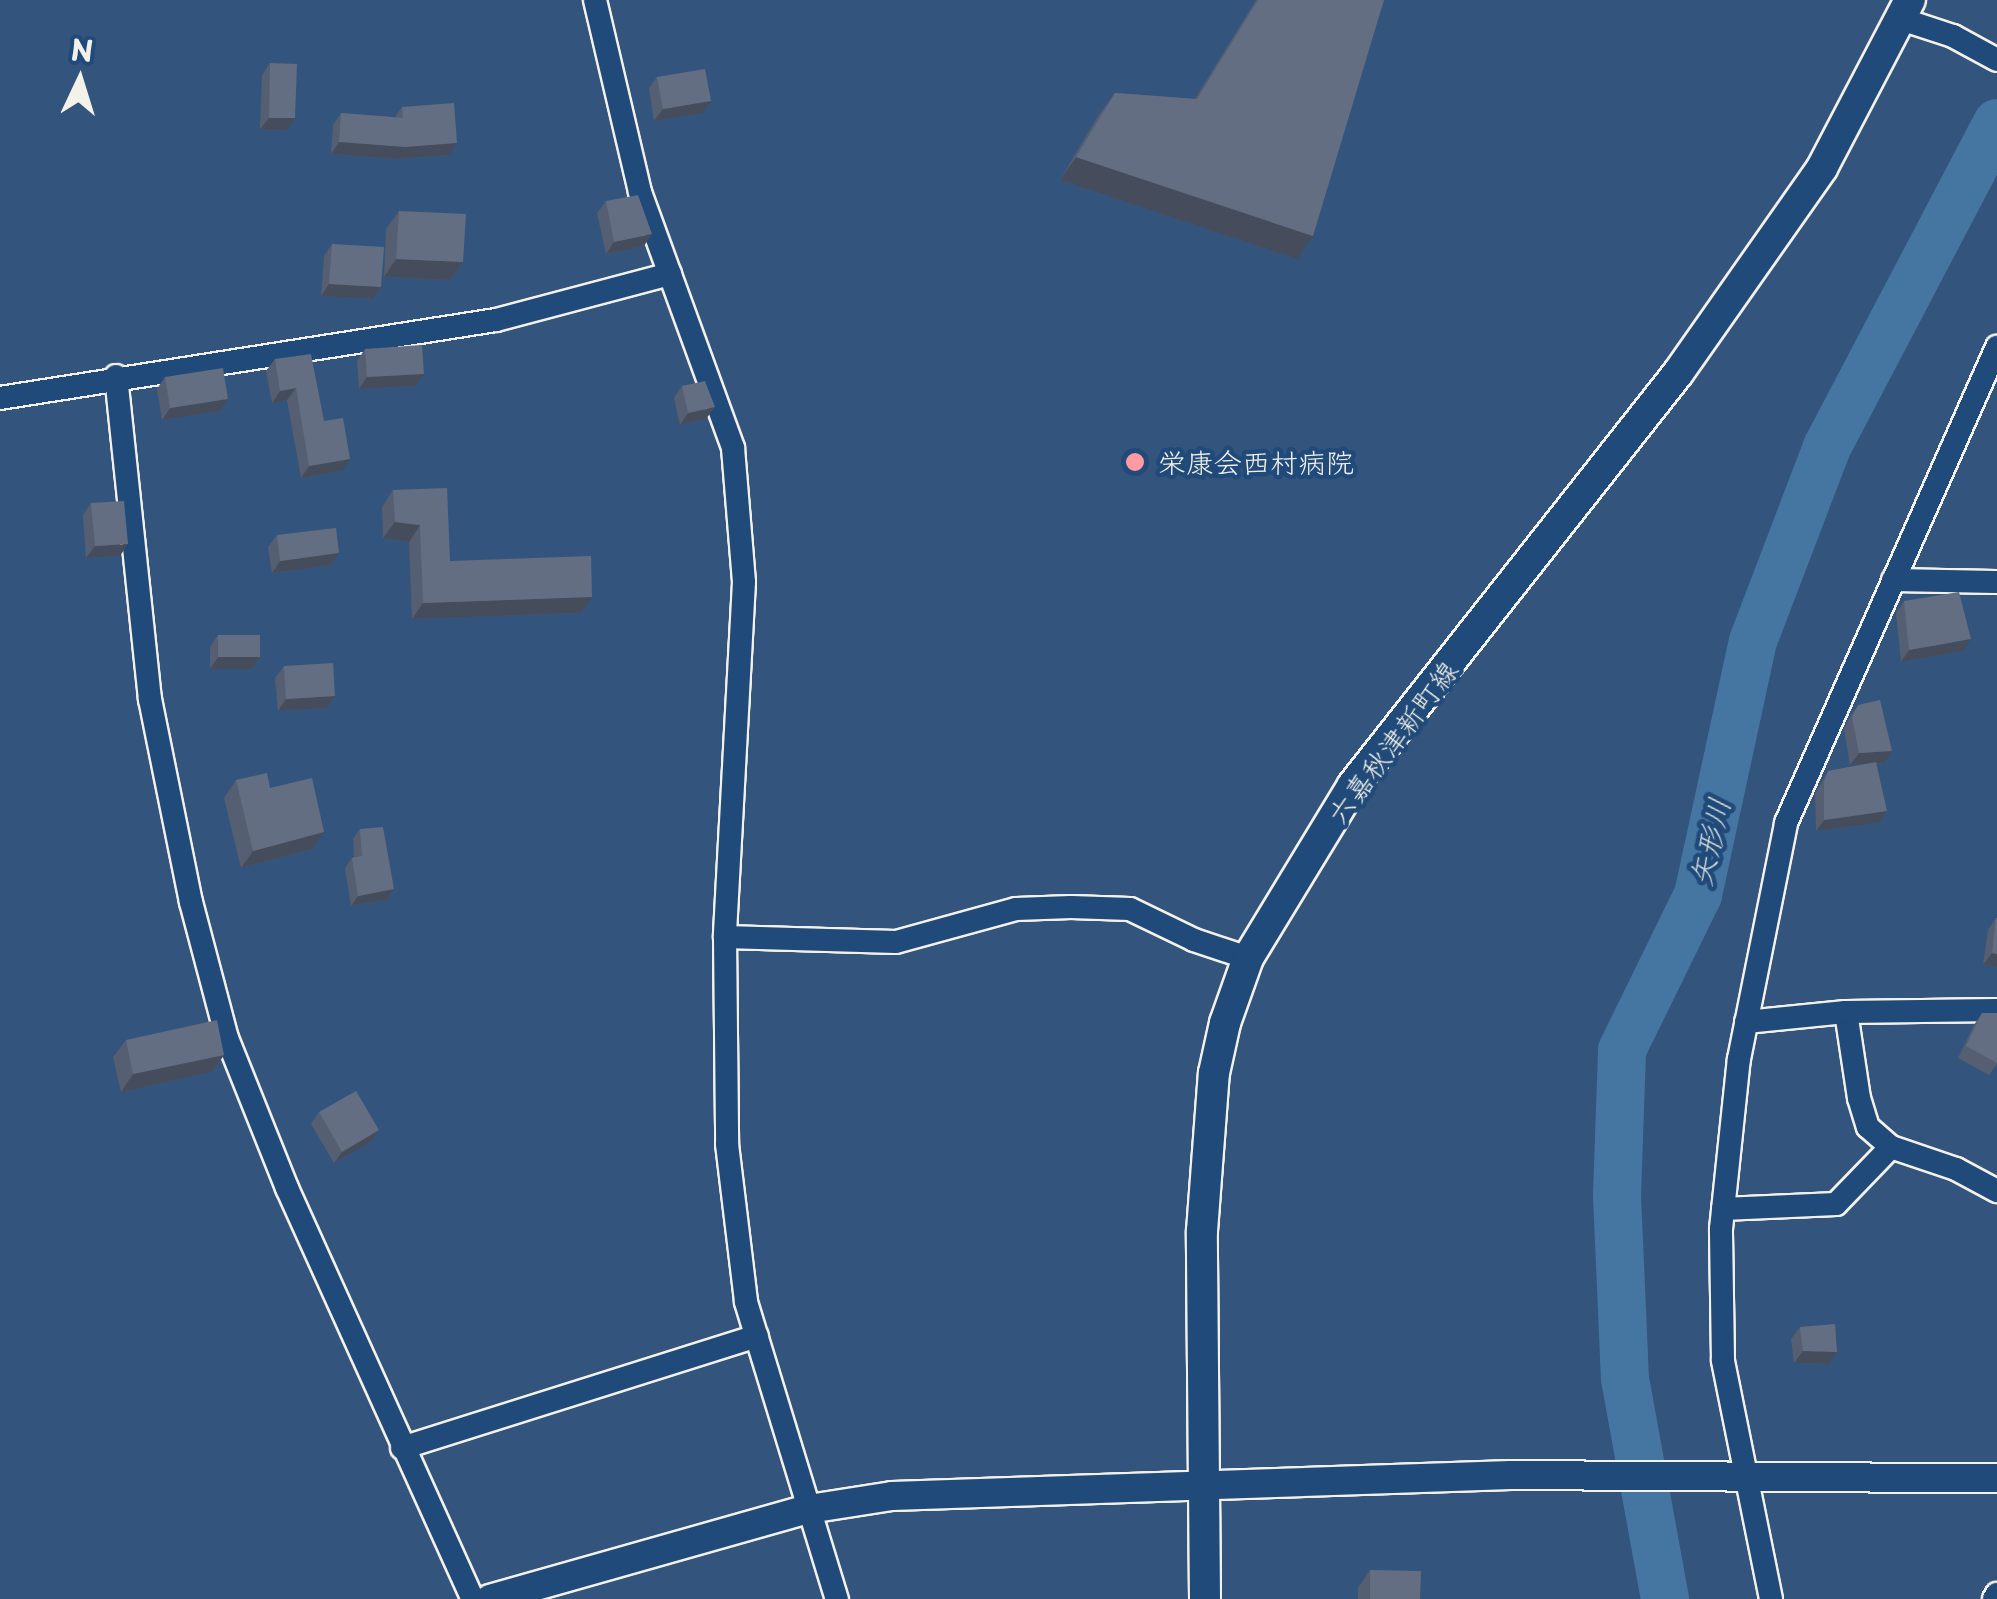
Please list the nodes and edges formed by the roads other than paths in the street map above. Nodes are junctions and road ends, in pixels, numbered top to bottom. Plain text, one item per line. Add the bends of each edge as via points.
1 (596, 0) edge
2 (1905, 10) edge
3 (1997, 60) edge
4 (670, 274) junction
5 (1997, 347) edge
6 (116, 376) junction
7 (0, 398) edge
8 (1893, 580) junction
9 (1997, 582) edge
10 (725, 937) junction
11 (1248, 958) junction
12 (1997, 1010) edge
13 (1846, 1012) junction
14 (1746, 1022) junction
15 (1891, 1148) junction
16 (1997, 1191) edge
17 (1723, 1210) junction
18 (757, 1336) junction
19 (402, 1448) junction
20 (1748, 1476) junction
21 (1997, 1478) edge
22 (1205, 1486) junction
23 (809, 1509) junction
24 (473, 1599) edge
25 (490, 1599) edge
26 (836, 1599) edge
27 (1205, 1599) edge
28 (1771, 1599) edge

1 - 4 street via 640,192
2 - 3 street
2 - 11 main road, 六嘉秋津新町線 via 1822,168 1678,373 1354,785
4 - 6 street via 496,320
4 - 10 street via 732,448 740,510 744,582
5 - 8 street
6 - 7 street
6 - 19 street via 150,699 226,1038
8 - 9 street
8 - 14 street via 1786,823
10 - 11 street via 896,942 1016,910 1110,908 1130,909
10 - 18 street via 727,1144 746,1302
11 - 22 main road, 六嘉秋津新町線 via 1225,1023 1212,1093 1202,1230
12 - 13 street
13 - 14 street
13 - 15 street via 1868,1128
14 - 17 street
15 - 16 street via 1956,1168
15 - 17 street via 1836,1204
17 - 20 street via 1723,1360
18 - 19 street
18 - 23 street
19 - 24 street
20 - 21 street
20 - 22 street via 1512,1475
20 - 28 street
22 - 23 street via 892,1496
22 - 27 main road, 六嘉秋津新町線
23 - 25 street
23 - 26 street

